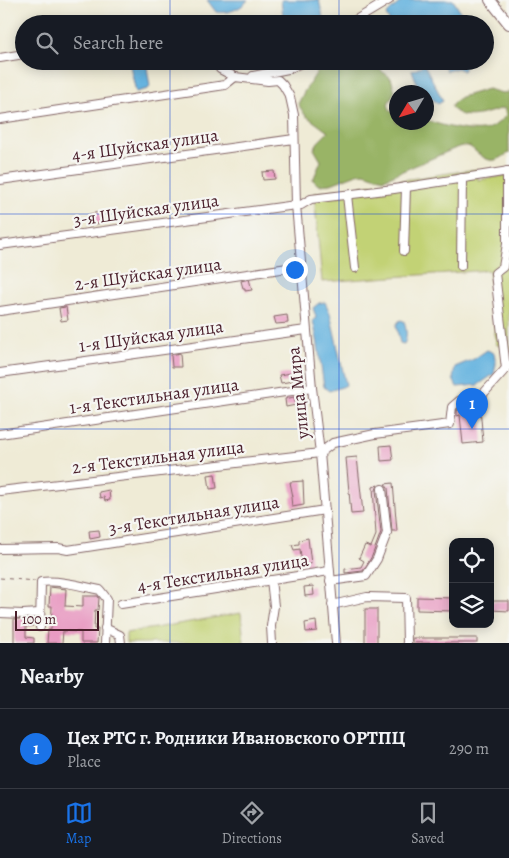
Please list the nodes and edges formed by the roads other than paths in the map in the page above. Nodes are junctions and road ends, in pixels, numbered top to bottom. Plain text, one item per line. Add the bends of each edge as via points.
1 (389, 0) edge
2 (490, 0) edge
3 (506, 13) edge
4 (364, 15) edge
5 (509, 24) edge
6 (15, 56) edge
7 (0, 58) edge
8 (222, 70) edge
9 (283, 70) edge
10 (235, 77) junction
11 (244, 78) junction
12 (0, 119) edge
13 (294, 138) junction
14 (508, 171) edge
15 (462, 178) junction
16 (0, 180) edge
17 (406, 187) junction
18 (347, 195) junction
19 (296, 205) junction
20 (0, 245) edge
21 (404, 251) dead end
22 (301, 266) junction
23 (461, 266) dead end
24 (506, 267) edge
25 (354, 268) dead end
26 (0, 311) edge
27 (306, 330) junction
28 (507, 367) edge
29 (0, 373) edge
30 (312, 388) junction
31 (0, 434) edge
32 (320, 452) junction
33 (382, 490) dead end
34 (0, 491) edge
35 (324, 510) junction
36 (0, 550) edge
37 (329, 571) junction
38 (271, 580) junction
39 (330, 581) junction
40 (121, 604) dead end
41 (332, 605) junction
42 (0, 613) edge
43 (39, 613) junction
44 (40, 627) dead end
45 (106, 628) junction
46 (105, 643) edge
47 (121, 643) edge
48 (272, 643) edge
49 (336, 643) edge
50 (407, 643) edge

1 - 4 street
2 - 3 main road
3 - 5 main road
6 - 7 street
8 - 10 street
9 - 11 street
10 - 11 street, улица Мира
10 - 12 street via 225,85
11 - 13 street, улица Мира via 278,80 283,85 294,115
13 - 16 street, 4-я Шуйская улица
13 - 19 street, улица Мира
14 - 15 street, 3-я Шуйская улица
14 - 24 street
15 - 17 street, 3-я Шуйская улица
15 - 23 street
17 - 18 street, 3-я Шуйская улица
17 - 21 street
18 - 19 street, 3-я Шуйская улица
18 - 25 street
19 - 20 street, 3-я Шуйская улица
19 - 22 street, улица Мира
22 - 26 street, 2-я Шуйская улица
22 - 27 street, улица Мира
24 - 28 street via 495,273
27 - 29 street, 1-я Шуйская улица
27 - 30 street, улица Мира
28 - 32 street, 2-я Текстильная улица via 483,394 459,401 452,407 450,424 333,443
30 - 31 street, 1-я Текстильная улица
30 - 32 street, улица Мира
32 - 34 street, 2-я Текстильная улица
32 - 35 street, улица Мира
33 - 39 street via 387,533 377,559 366,576
35 - 36 street, 3-я Текстильная улица via 68,550
35 - 37 street, улица Мира
37 - 38 street, 4-я Текстильная улица
37 - 39 street, улица Мира
38 - 40 street, 4-я Текстильная улица
38 - 48 street via 274,606
39 - 41 street, улица Мира
41 - 49 street, улица Мира
41 - 50 street via 367,597 406,598
42 - 43 street
43 - 44 street
43 - 45 street via 41,582 100,590 107,599
45 - 46 street
45 - 47 street via 120,635

